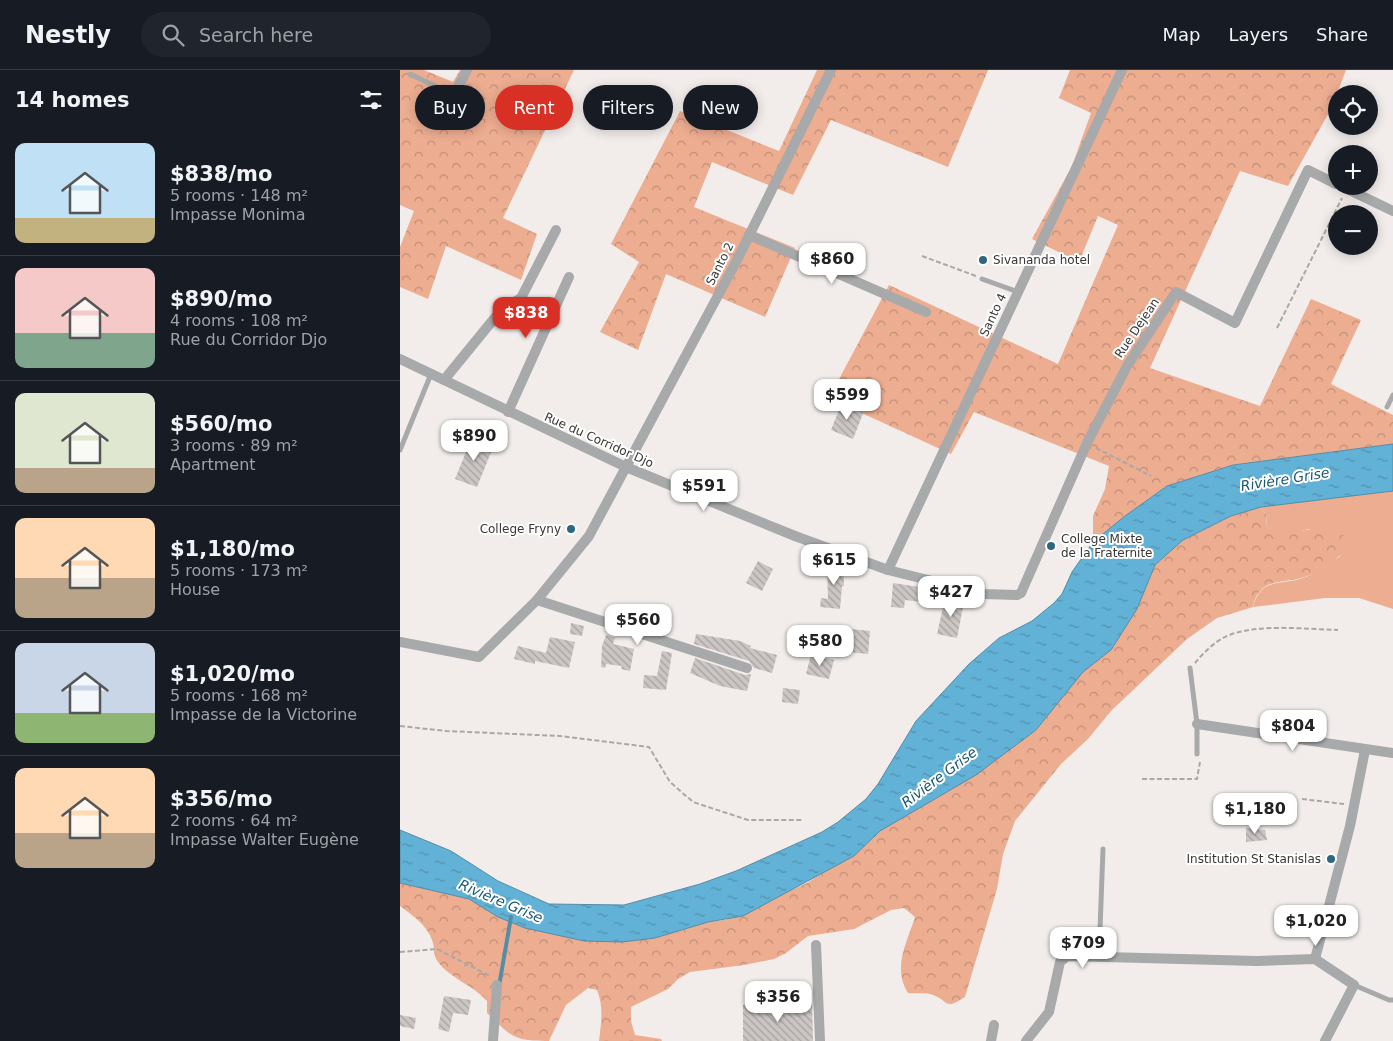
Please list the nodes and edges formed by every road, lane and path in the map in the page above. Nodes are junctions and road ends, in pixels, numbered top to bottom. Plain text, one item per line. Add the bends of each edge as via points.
1 (467, 70) edge
2 (831, 70) edge
3 (1122, 70) edge
4 (410, 74) dead end
5 (433, 85) edge
6 (459, 85) edge
7 (1328, 180) edge
8 (1341, 195) edge
9 (1358, 195) edge
10 (1393, 212) edge
11 (556, 230) dead end
12 (749, 235) junction
13 (922, 256) dead end
14 (569, 277) dead end
15 (982, 279) joint
16 (1018, 292) junction
17 (926, 312) dead end
18 (1277, 328) dead end
19 (400, 359) edge
20 (430, 374) junction
21 (444, 380) junction
22 (1393, 395) edge
23 (1387, 407) dead end
24 (508, 412) junction
25 (1087, 444) junction
26 (400, 450) edge
27 (626, 467) junction
28 (1151, 476) dead end
29 (888, 570) junction
30 (1021, 593) joint
31 (538, 600) junction
32 (1338, 630) dead end
33 (400, 642) edge
34 (747, 668) dead end
35 (1190, 668) joint
36 (1197, 724) junction
37 (400, 726) edge
38 (1365, 750) junction
39 (1393, 753) edge
40 (1197, 754) joint
41 (1142, 779) dead end
42 (1302, 798) dead end
43 (1354, 806) junction
44 (803, 820) dead end
45 (1103, 849) dead end
46 (816, 945) dead end
47 (400, 952) edge
48 (1099, 957) junction
49 (1315, 959) junction
50 (497, 985) joint
51 (1354, 985) junction
52 (1393, 1000) edge
53 (994, 1025) dead end
54 (493, 1041) edge
55 (820, 1041) edge
56 (991, 1041) edge
57 (1026, 1041) edge
58 (1325, 1041) edge

1 - 6 street
2 - 12 street, Santo 2
3 - 16 street, Santo 4
4 - 5 lane
7 - 25 street, Rue Dejean via 1308,170 1235,323 1176,292 1127,366
8 - 18 path
9 - 10 street
11 - 21 street via 521,298 502,309
12 - 17 street
12 - 27 street, Santo 2
13 - 15 path
14 - 24 street
15 - 16 lane
16 - 29 street, Santo 4
19 - 20 street, Rue du Corridor Djo
20 - 21 street, Rue du Corridor Djo
20 - 26 lane
21 - 24 street, Rue du Corridor Djo
22 - 23 lane
24 - 27 street, Rue du Corridor Djo
25 - 28 path
25 - 30 street, Rue Dejean
27 - 29 street, Rue du Corridor Djo
27 - 31 street, Santo 2 via 589,536
29 - 30 street, Rue du Corridor Djo via 984,594
31 - 33 street, Santo 2 via 480,657
31 - 34 street
32 - 35 path via 1261,630 1231,635 1207,650
35 - 36 lane
36 - 38 street
36 - 40 lane
37 - 44 path via 560,736 649,747 670,782 693,802 748,820
38 - 39 street
38 - 43 street
40 - 41 path via 1200,761 1197,779
42 - 43 path
43 - 49 street
45 - 48 lane
46 - 55 street
47 - 50 path via 436,949 489,974
48 - 49 street via 1257,961
48 - 57 street via 1067,956 1061,959 1049,1012
49 - 51 street
50 - 54 street
51 - 52 lane
51 - 58 street
53 - 56 street

